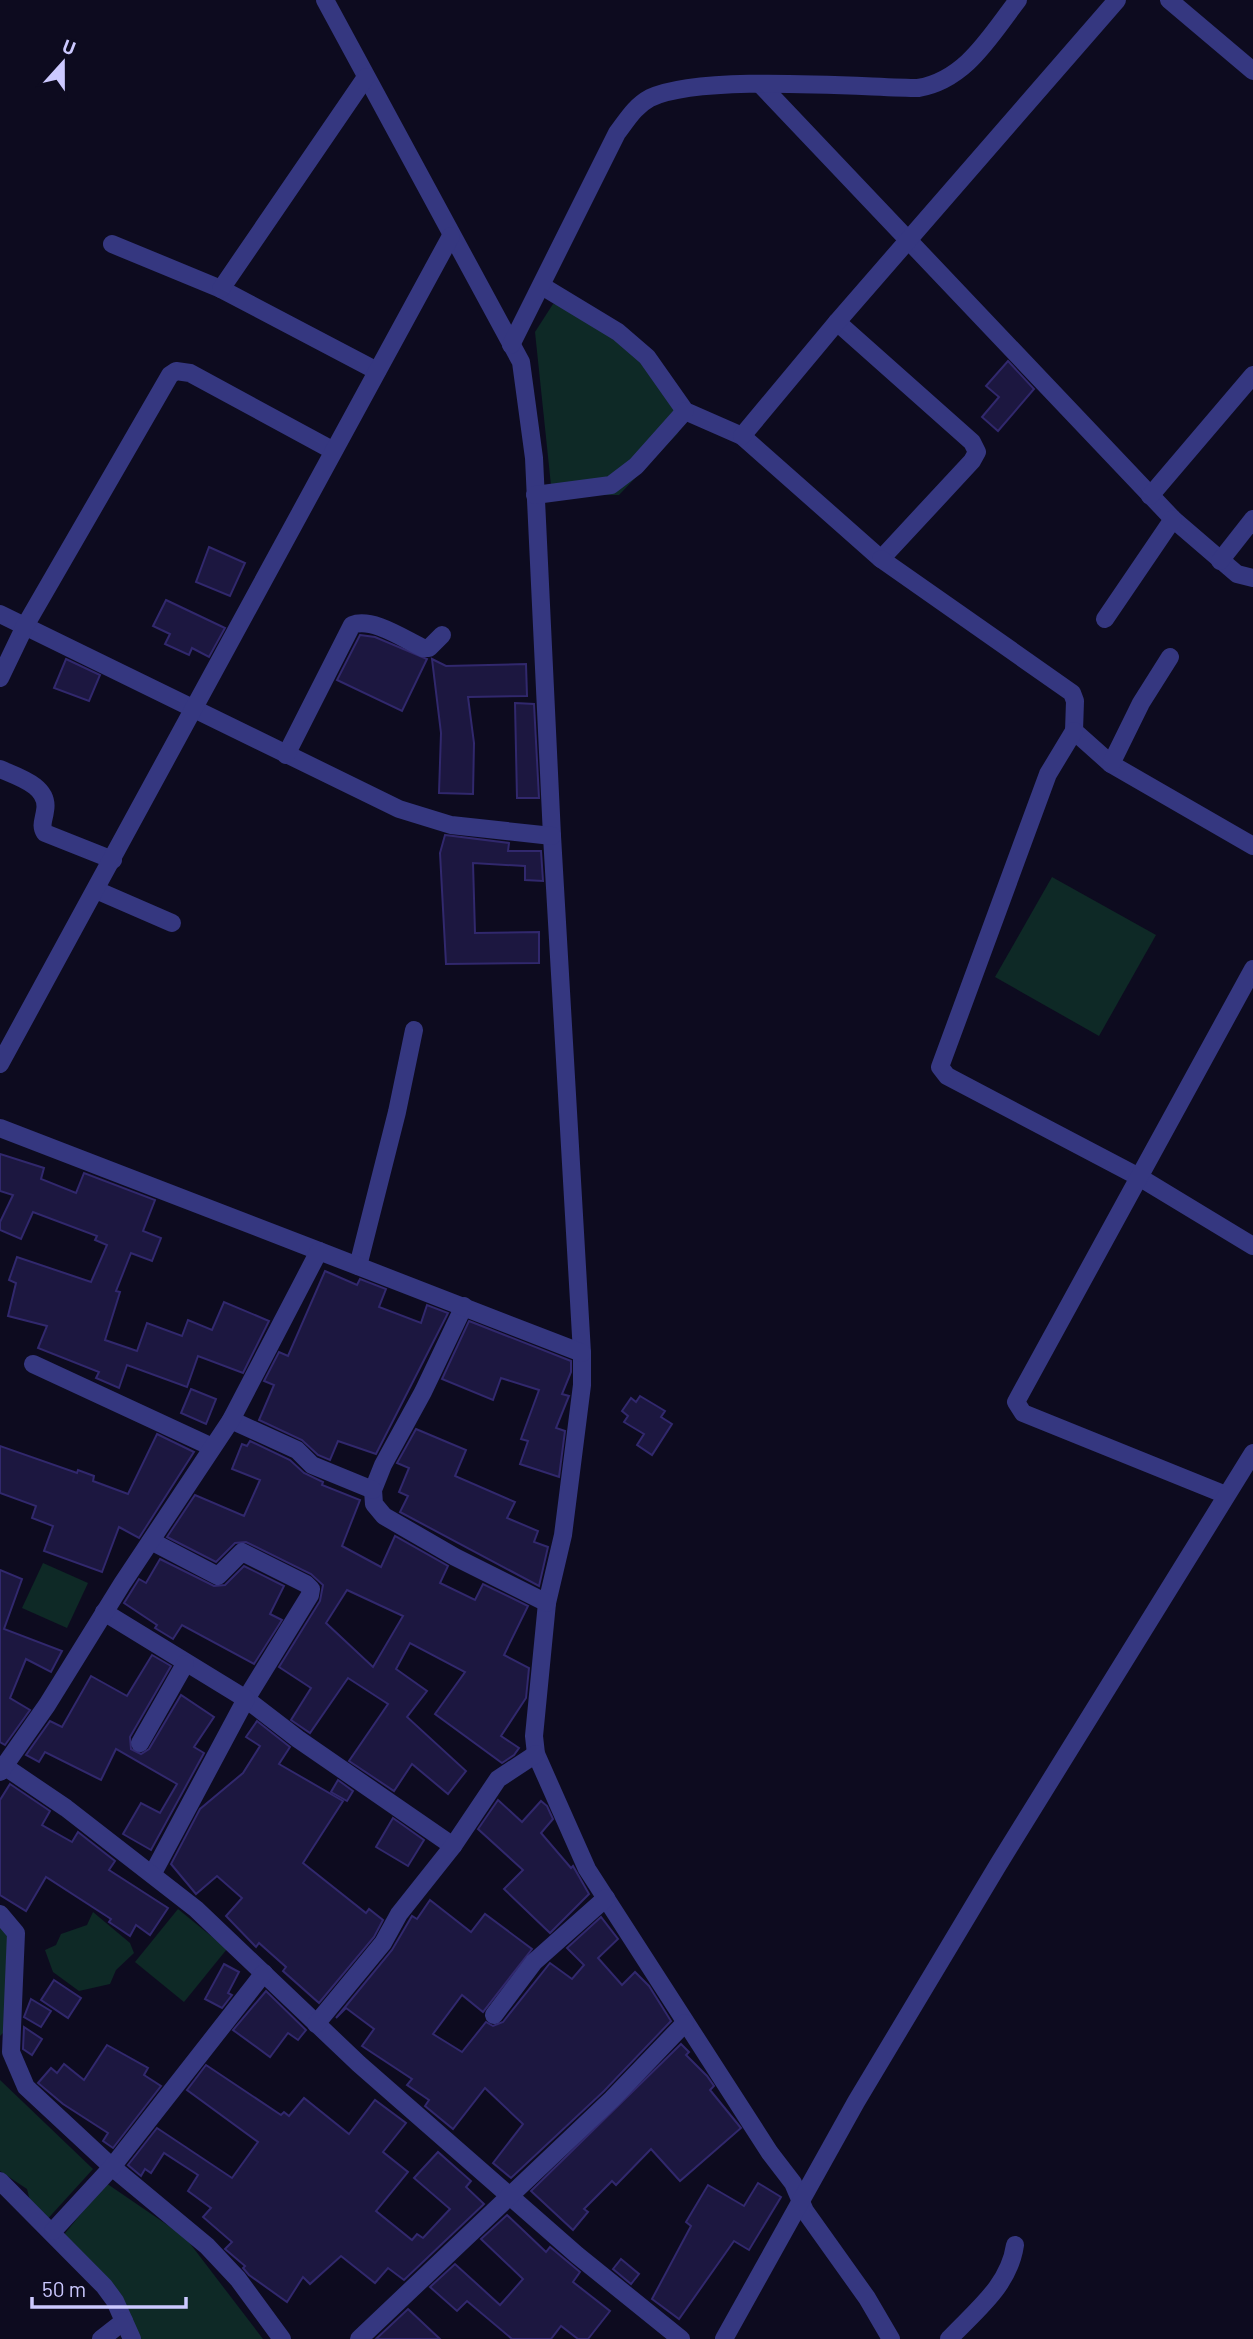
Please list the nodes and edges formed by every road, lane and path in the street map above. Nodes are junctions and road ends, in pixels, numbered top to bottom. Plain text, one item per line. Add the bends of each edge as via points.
1 (324, 0) edge
2 (1018, 0) edge
3 (1116, 0) edge
4 (1169, 0) edge
5 (1253, 71) edge
6 (366, 77) junction
7 (761, 85) junction
8 (451, 236) junction
9 (908, 239) junction
10 (111, 244) dead end
11 (542, 286) junction
12 (221, 289) junction
13 (837, 321) junction
14 (511, 345) junction
15 (377, 371) junction
16 (1253, 375) edge
17 (685, 411) junction
18 (742, 436) junction
19 (332, 450) junction
20 (536, 495) junction
21 (1150, 496) junction
22 (1173, 519) junction
23 (1253, 519) edge
24 (881, 559) junction
25 (1220, 561) junction
26 (1253, 578) edge
27 (0, 614) edge
28 (1105, 619) dead end
29 (25, 626) junction
30 (442, 635) dead end
31 (1170, 657) dead end
32 (0, 678) edge
33 (195, 709) junction
34 (1074, 731) junction
35 (286, 755) junction
36 (1111, 764) junction
37 (0, 769) edge
38 (552, 836) junction
39 (1253, 846) edge
40 (113, 860) junction
41 (96, 890) junction
42 (172, 923) dead end
43 (1253, 969) edge
44 (414, 1030) dead end
45 (0, 1064) edge
46 (0, 1128) edge
47 (1139, 1177) junction
48 (1253, 1246) edge
49 (319, 1251) junction
50 (358, 1266) junction
51 (464, 1306) junction
52 (582, 1353) junction
53 (33, 1364) dead end
54 (231, 1420) junction
55 (212, 1447) junction
56 (1253, 1453) edge
57 (373, 1490) junction
58 (1226, 1495) junction
59 (151, 1541) junction
60 (547, 1603) junction
61 (104, 1612) junction
62 (185, 1664) junction
63 (246, 1699) junction
64 (140, 1743) dead end
65 (536, 1754) junction
66 (2, 1769) edge
67 (453, 1846) junction
68 (153, 1872) junction
69 (607, 1898) junction
70 (0, 1914) edge
71 (264, 1973) junction
72 (494, 2015) dead end
73 (685, 2023) junction
74 (316, 2024) junction
75 (112, 2167) junction
76 (0, 2180) edge
77 (510, 2197) junction
78 (801, 2204) junction
79 (53, 2231) junction
80 (1015, 2245) dead end
81 (124, 2321) junction
82 (101, 2339) edge
83 (132, 2339) edge
84 (282, 2339) edge
85 (359, 2339) edge
86 (681, 2339) edge
87 (724, 2339) edge
88 (891, 2339) edge
89 (949, 2339) edge

1 - 6 street
2 - 7 street via 974,57 939,84 918,88
3 - 9 street
4 - 5 street
6 - 8 street
6 - 12 street
7 - 9 street
7 - 11 street via 682,89 649,99 633,110 617,133
8 - 14 street
8 - 15 street
9 - 13 street
9 - 21 street
10 - 12 street
11 - 14 street
11 - 17 street via 618,332 647,357
12 - 15 street
13 - 18 street
13 - 24 street via 972,442 977,452
14 - 20 street via 526,384
15 - 19 street
16 - 21 street
17 - 18 street
17 - 20 street via 636,466 611,485
18 - 24 street
19 - 29 street via 190,373 176,371 164,382
19 - 33 street
20 - 38 street
21 - 22 street
22 - 25 street
22 - 28 street
23 - 25 street
24 - 34 street via 1072,693
25 - 26 street via 1237,574
27 - 29 street
29 - 32 street
29 - 33 street
30 - 35 street via 423,648 370,624 352,625
31 - 36 street
33 - 35 street
33 - 40 street
34 - 36 street
34 - 47 street via 1048,774 940,1067 947,1076
35 - 38 street via 399,809 443,823
36 - 39 street
37 - 40 street via 40,791 45,801 41,826 45,833
38 - 52 street
40 - 41 street
41 - 42 street
41 - 45 street
43 - 47 street
44 - 50 street
46 - 49 street
47 - 48 street
47 - 58 street via 1016,1402 1023,1413
49 - 50 street
49 - 54 street
50 - 51 street
51 - 52 street
51 - 57 street
52 - 60 street via 563,1535
53 - 55 street
54 - 55 street
54 - 57 street via 297,1450 312,1465
55 - 59 street
56 - 58 street
57 - 60 street via 377,1511 384,1516
58 - 78 street via 998,1865 856,2102
59 - 61 street
59 - 63 street via 218,1576 245,1552 311,1589
60 - 65 street
61 - 62 street
61 - 66 street
62 - 63 street
62 - 64 street
63 - 67 street
63 - 68 street
65 - 67 street via 498,1779
65 - 69 street via 587,1869
66 - 68 street
67 - 74 street via 399,1914 383,1943
68 - 71 street
69 - 72 street via 534,1962
69 - 73 street
70 - 75 street via 16,1933 10,2026 17,2070 39,2100
71 - 74 street
71 - 75 street
73 - 77 street
73 - 78 street via 789,2176
74 - 77 street
75 - 79 street
75 - 84 street via 207,2246
76 - 79 street
77 - 85 street
77 - 86 street
78 - 87 street
78 - 88 street
79 - 81 street via 104,2286
80 - 89 street via 1013,2262 1002,2283
81 - 82 street
81 - 83 street

